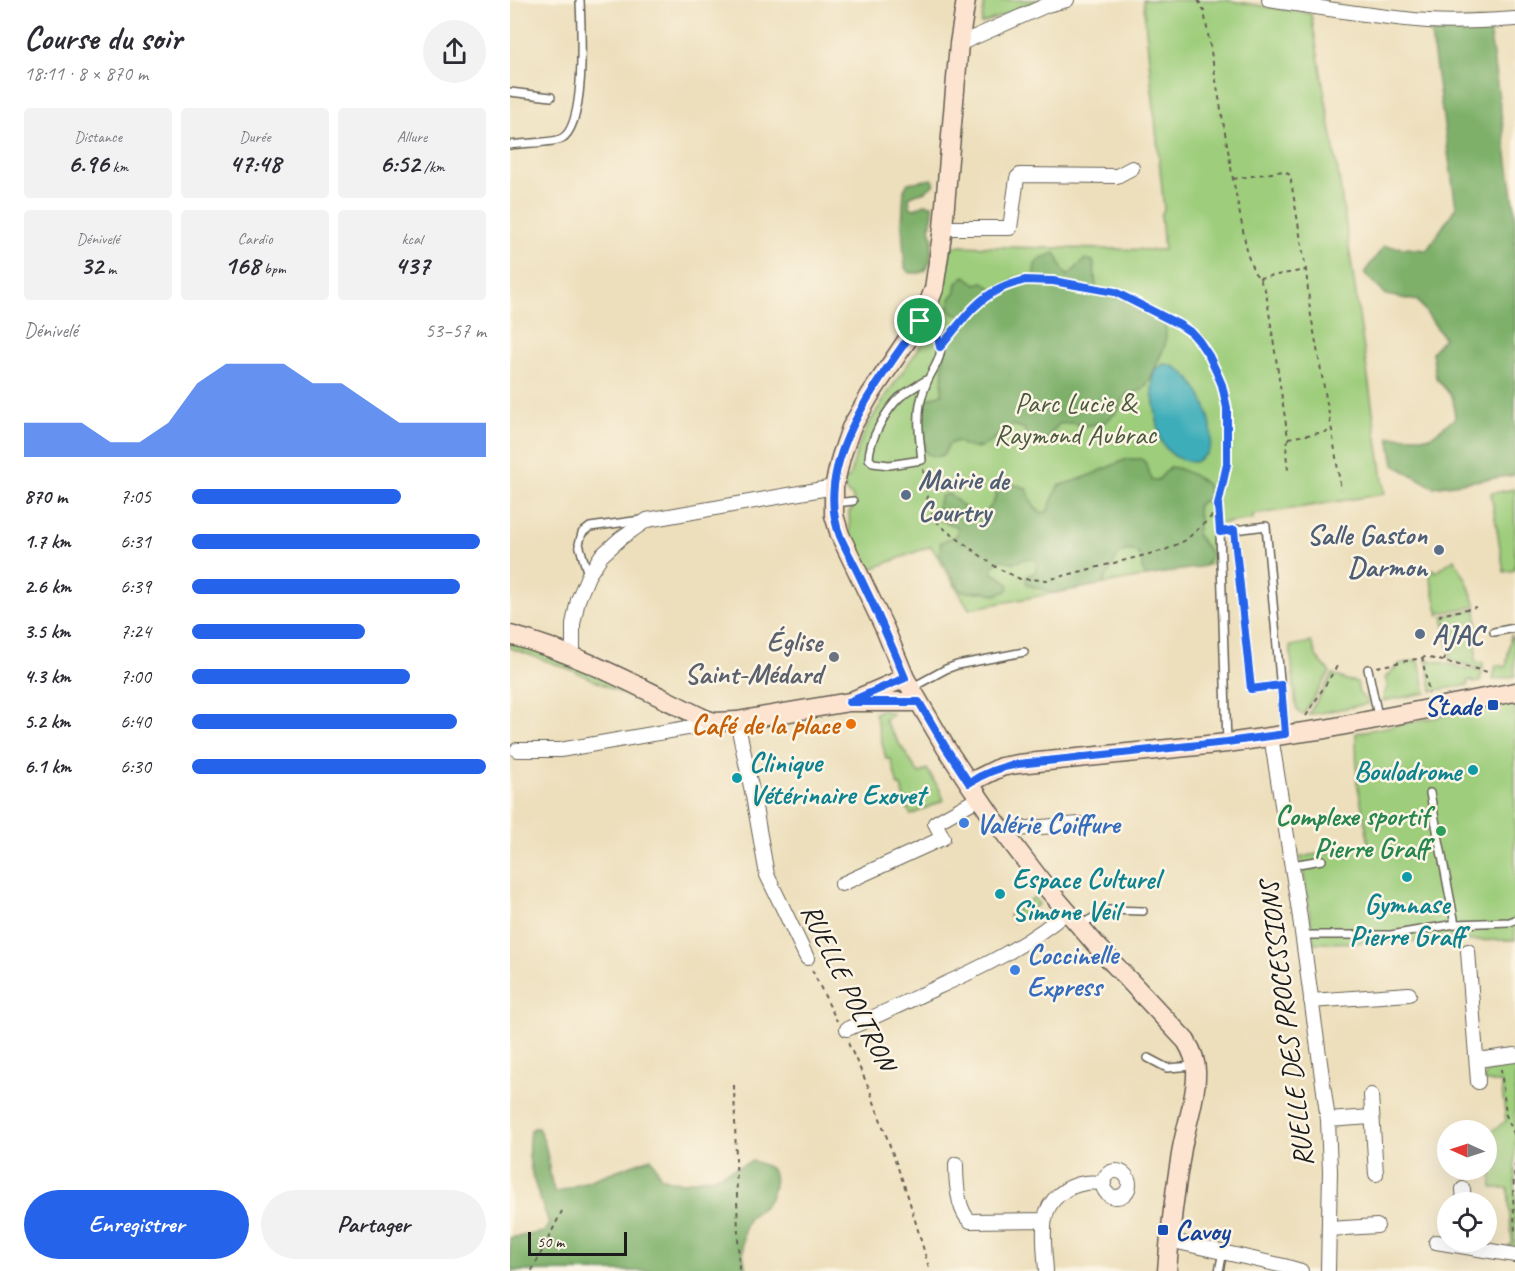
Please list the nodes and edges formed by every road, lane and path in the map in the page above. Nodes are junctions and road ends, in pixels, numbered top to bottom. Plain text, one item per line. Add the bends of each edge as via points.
1 (580, 0) edge
2 (966, 0) edge
3 (1066, 0) edge
4 (1198, 0) edge
5 (1269, 0) edge
6 (1515, 19) edge
7 (959, 44) junction
8 (510, 92) edge
9 (551, 97) dead end
10 (510, 144) edge
11 (1132, 168) dead end
12 (1233, 180) junction
13 (943, 228) junction
14 (1306, 270) junction
15 (1259, 279) junction
16 (920, 321) junction
17 (940, 347) junction
18 (928, 379) junction
19 (1332, 431) junction
20 (1288, 438) junction
21 (922, 460) junction
22 (1288, 470) dead end
23 (1341, 490) dead end
24 (834, 495) junction
25 (853, 501) dead end
26 (1218, 505) junction
27 (647, 520) junction
28 (1234, 530) junction
29 (1220, 532) junction
30 (588, 576) junction
31 (1476, 608) dead end
32 (1515, 628) edge
33 (1494, 632) dead end
34 (510, 634) edge
35 (1024, 652) dead end
36 (573, 656) junction
37 (1422, 657) junction
38 (1444, 661) junction
39 (1339, 663) dead end
40 (1370, 669) joint
41 (1488, 672) dead end
42 (1281, 685) junction
43 (911, 689) junction
44 (1515, 692) edge
45 (1429, 694) dead end
46 (849, 702) junction
47 (1305, 718) dead end
48 (1378, 718) junction
49 (705, 719) junction
50 (736, 721) junction
51 (1278, 735) junction
52 (1227, 742) junction
53 (517, 750) dead end
54 (969, 783) junction
55 (1430, 793) dead end
56 (979, 798) junction
57 (1080, 824) dead end
58 (1003, 830) junction
59 (1322, 860) dead end
60 (1292, 865) junction
61 (842, 884) dead end
62 (1143, 911) dead end
63 (1073, 918) junction
64 (1515, 920) edge
65 (1455, 924) junction
66 (1303, 935) junction
67 (1468, 951) dead end
68 (807, 958) joint
69 (1409, 994) dead end
70 (1311, 1001) junction
71 (843, 1026) joint
72 (848, 1044) dead end
73 (1515, 1055) edge
74 (1148, 1058) dead end
75 (1500, 1058) junction
76 (1477, 1060) junction
77 (1196, 1066) junction
78 (1478, 1082) dead end
79 (734, 1085) dead end
80 (1371, 1095) dead end
81 (1371, 1117) junction
82 (1328, 1120) junction
83 (1515, 1137) edge
84 (1515, 1163) edge
85 (956, 1164) dead end
86 (1376, 1174) dead end
87 (1104, 1183) dead end
88 (562, 1210) dead end
89 (1044, 1220) junction
90 (1377, 1226) dead end
91 (1329, 1228) junction
92 (1515, 1232) edge
93 (1169, 1240) junction
94 (1497, 1251) edge
95 (1223, 1252) junction
96 (1515, 1255) edge
97 (532, 1271) edge
98 (739, 1271) edge
99 (930, 1271) edge
100 (1046, 1271) edge
101 (1167, 1271) edge
102 (1219, 1271) edge
103 (1301, 1271) edge
104 (1328, 1271) edge

1 - 10 lane via 581,79 574,123 560,140
2 - 7 main road
3 - 7 street
4 - 12 path via 1204,11
5 - 6 street via 1429,21
7 - 13 main road
8 - 9 lane
11 - 13 street via 1117,176 1020,175 1010,228
12 - 14 path via 1284,171 1290,175
12 - 15 path via 1248,256
13 - 16 main road via 934,289
14 - 15 path
14 - 19 path
15 - 20 path via 1266,292
16 - 17 lane via 938,338
16 - 24 main road via 851,428
17 - 18 lane
17 - 26 path via 985,298 1025,280 1115,292 1180,325 1192,333 1209,356 1225,395 1227,464
18 - 21 lane via 918,416
18 - 21 lane via 895,403 869,454 877,465
19 - 20 path
19 - 23 path
20 - 22 path
21 - 26 path via 929,508 936,521 996,567 1020,579 1047,580 1165,550 1198,530
24 - 25 lane
24 - 27 street
24 - 43 main road via 840,535
26 - 29 path
27 - 30 street via 600,556
27 - 30 lane via 590,527 582,533 579,544
28 - 29 lane
28 - 42 lane via 1251,689
28 - 42 lane via 1266,526
29 - 52 lane
30 - 36 street via 573,624
31 - 38 path via 1440,615 1447,649
32 - 33 lane
34 - 36 main road
35 - 43 lane via 957,665
36 - 49 main road
37 - 38 path
37 - 40 path
37 - 45 path
38 - 41 path
39 - 47 path
40 - 48 lane
42 - 51 lane
43 - 46 main road
43 - 46 main road
43 - 54 main road
44 - 48 main road
46 - 50 main road
48 - 51 main road
49 - 50 main road
49 - 53 street via 693,727 560,750
50 - 68 street, RUELLE POLTRON via 766,875
51 - 52 main road
51 - 60 street, RUELLE DES PROCESSIONS
52 - 54 main road via 1018,764 1001,767
54 - 56 main road
55 - 65 lane
56 - 58 main road
56 - 61 street via 935,823 943,838
57 - 58 street
58 - 63 main road
59 - 60 lane
60 - 66 street, RUELLE DES PROCESSIONS
62 - 63 lane via 1107,910
63 - 71 street via 977,969
63 - 77 main road via 1186,1041
64 - 65 lane
65 - 66 lane via 1391,935
66 - 70 street, RUELLE DES PROCESSIONS
67 - 76 street
68 - 71 path, RUELLE POLTRON
69 - 70 street
70 - 82 street, RUELLE DES PROCESSIONS
72 - 99 path, RUELLE POLTRON via 869,1088 907,1193
73 - 75 street
74 - 77 lane via 1167,1068
75 - 76 street
75 - 83 path via 1506,1115
76 - 78 street
77 - 93 main road
79 - 98 path
80 - 81 street
81 - 82 street
81 - 86 street
82 - 91 street, RUELLE DES PROCESSIONS
84 - 92 path
85 - 89 street via 955,1186 965,1217 970,1221
87 - 89 street via 1087,1183 1065,1190 1051,1204
88 - 97 path
89 - 100 street
90 - 91 street
91 - 104 street, RUELLE DES PROCESSIONS
93 - 95 street
93 - 101 main road
94 - 96 street
95 - 102 lane
95 - 103 street

